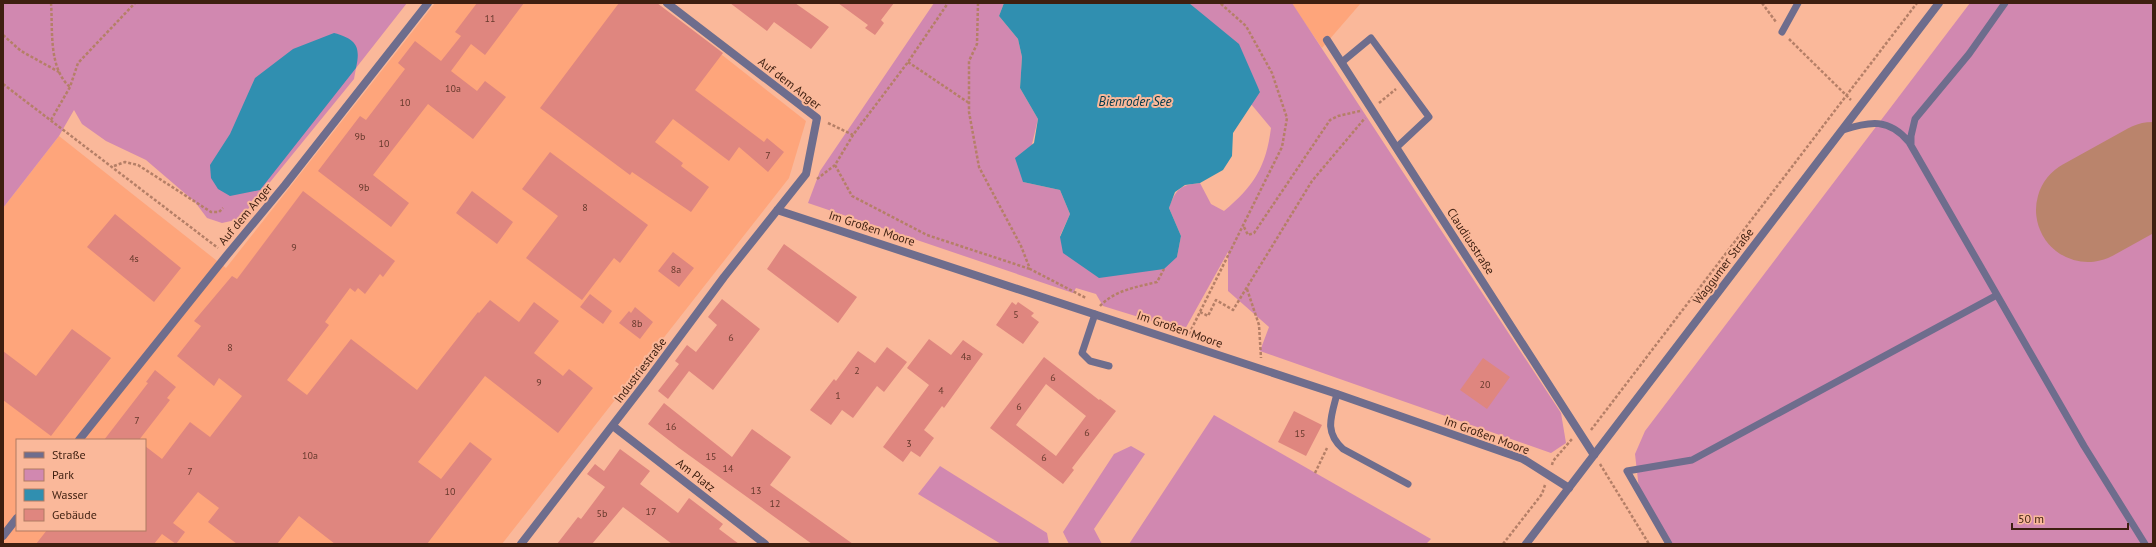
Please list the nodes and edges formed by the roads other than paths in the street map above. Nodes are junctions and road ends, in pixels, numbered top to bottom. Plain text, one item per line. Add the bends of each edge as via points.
1 (428, 3) edge
2 (667, 3) edge
3 (1798, 3) edge
4 (1939, 3) edge
5 (2005, 3) edge
6 (1782, 32) road end
7 (1327, 40) dead end
8 (1342, 62) junction
9 (1843, 130) junction
10 (1396, 146) junction
11 (1912, 146) junction
12 (776, 210) junction
13 (1997, 295) junction
14 (1092, 312) junction
15 (1109, 366) dead end
16 (1337, 394) junction
17 (613, 426) junction
18 (80, 439) edge
19 (1594, 455) junction
20 (1408, 484) dead end
21 (1570, 488) junction
22 (16, 519) edge
23 (3, 536) edge
24 (521, 544) edge
25 (765, 544) edge
26 (1526, 544) edge
27 (1669, 544) edge
28 (2145, 544) edge

1 - 18 street, Auf dem Anger
2 - 12 street, Auf dem Anger via 817,118 806,174
3 - 6 lane
4 - 9 street, Waggumer Straße
5 - 11 lane via 1916,119 1911,136
7 - 8 street, Claudiusstraße
8 - 10 street, Claudiusstraße
8 - 10 lane via 1371,38 1429,117
9 - 11 lane via 1858,125 1883,123 1895,128
9 - 19 street, Waggumer Straße
10 - 19 street, Claudiusstraße
11 - 13 lane
12 - 14 street, Im Großen Moore
12 - 17 street, Industriestraße
13 - 27 lane via 1692,460 1627,471
13 - 28 lane via 2084,446
14 - 15 lane via 1082,353 1090,361
14 - 16 street, Im Großen Moore
16 - 20 lane via 1331,417 1332,437 1343,449
16 - 21 street, Im Großen Moore via 1523,459
17 - 24 street, Industriestraße
17 - 25 street, Am Platz
19 - 21 street, Waggumer Straße
21 - 26 street, Waggumer Straße
22 - 23 street

